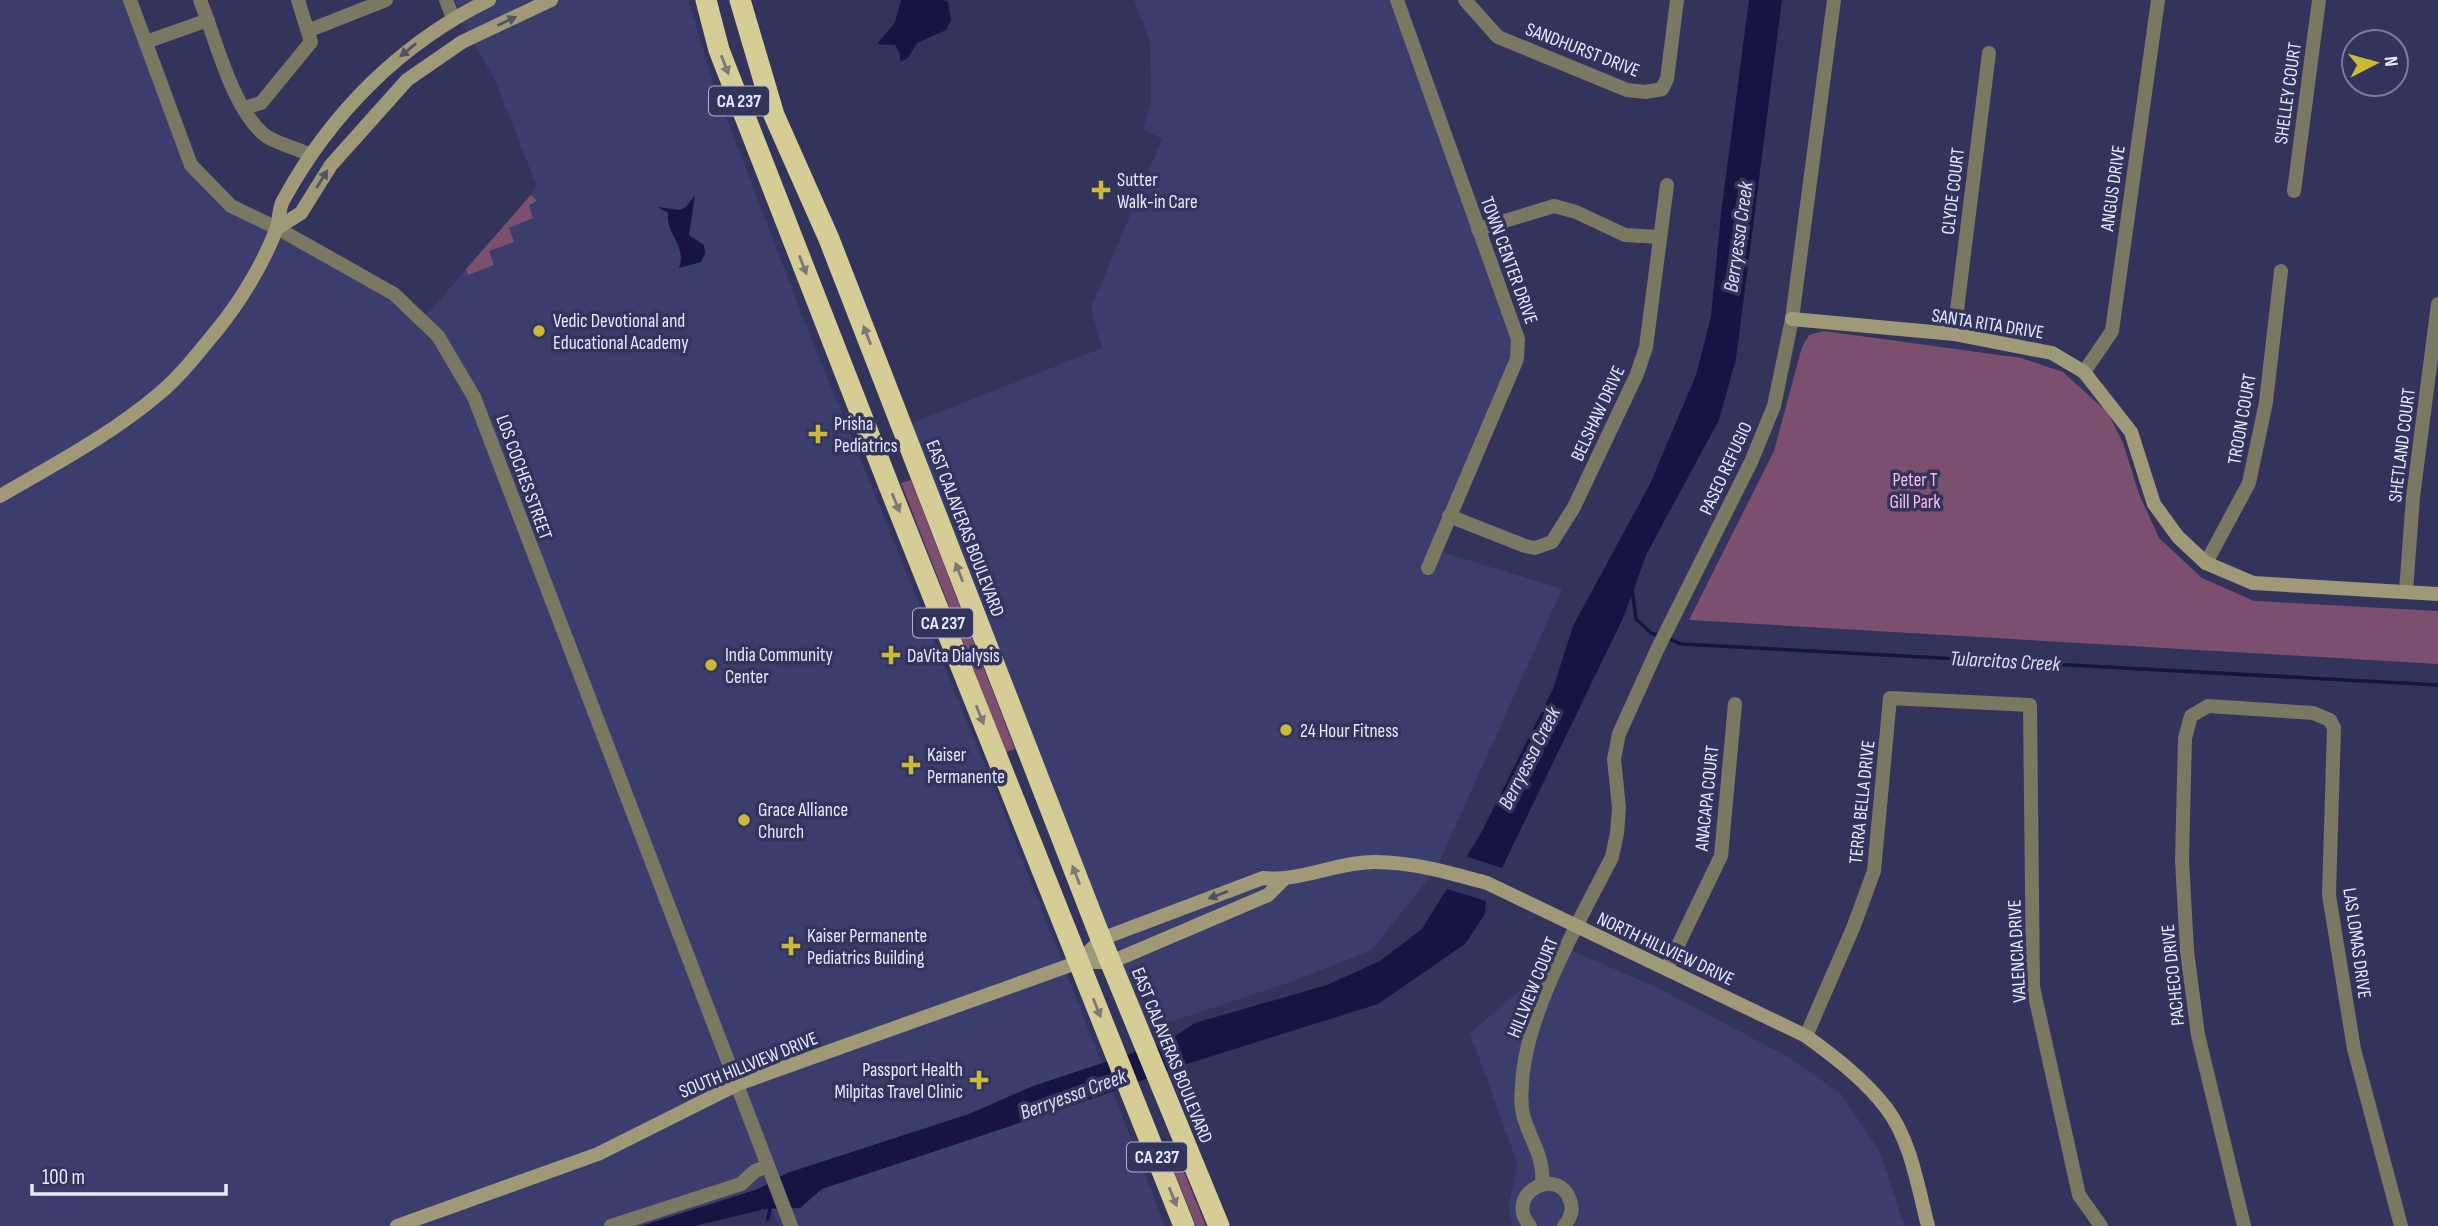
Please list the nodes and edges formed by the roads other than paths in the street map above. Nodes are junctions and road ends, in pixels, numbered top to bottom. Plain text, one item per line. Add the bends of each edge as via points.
1 (130, 0) edge
2 (200, 0) edge
3 (298, 0) edge
4 (386, 0) edge
5 (446, 0) edge
6 (489, 0) edge
7 (551, 0) edge
8 (706, 0) edge
9 (743, 0) edge
10 (1396, 0) edge
11 (1465, 0) edge
12 (1677, 0) edge
13 (1834, 0) edge
14 (2158, 0) edge
15 (2319, 0) edge
16 (453, 18) junction
17 (208, 20) junction
18 (310, 30) junction
19 (146, 42) junction
20 (1989, 53) dead end
21 (243, 108) junction
22 (310, 155) junction
23 (1667, 185) dead end
24 (2294, 191) dead end
25 (277, 228) junction
26 (1478, 229) junction
27 (1660, 237) junction
28 (2281, 271) dead end
29 (2438, 304) edge
30 (1792, 319) junction
31 (1954, 334) junction
32 (2084, 372) junction
33 (0, 496) edge
34 (1450, 516) junction
35 (2206, 564) junction
36 (1428, 568) dead end
37 (2406, 591) junction
38 (2438, 594) edge
39 (1735, 704) dead end
40 (2030, 705) joint
41 (2192, 716) joint
42 (1283, 880) junction
43 (1576, 927) junction
44 (1101, 939) junction
45 (1079, 962) junction
46 (1111, 962) junction
47 (1667, 968) junction
48 (1806, 1036) junction
49 (738, 1084) junction
50 (769, 1168) junction
51 (1542, 1184) junction
52 (790, 1225) edge
53 (397, 1226) edge
54 (611, 1226) edge
55 (1185, 1226) edge
56 (1219, 1226) edge
57 (1530, 1226) edge
58 (1564, 1226) edge
59 (1928, 1226) edge
60 (2101, 1226) edge
61 (2244, 1226) edge
62 (2400, 1226) edge

1 - 19 street, LOS COCHES STREET
2 - 17 street
3 - 18 street
4 - 18 street
5 - 16 street
6 - 16 street
25 -> 7 street via 301,213 331,165 407,80 462,42
8 -> 45 highway, CA 237 via 723,61
44 -> 9 highway, EAST CALAVERAS BOULEVARD / CA 237 via 829,239 774,115
10 - 26 street, TOWN CENTER DRIVE
11 - 12 street, SANDHURST DRIVE via 1498,37 1627,90 1646,92 1662,89 1667,79
13 - 30 street, PASEO REFUGIO
14 - 32 street, ANGUS DRIVE via 2112,331
15 - 24 street, SHELLEY COURT
16 -> 22 street via 367,86
17 - 19 street
17 - 21 street
18 - 21 street via 312,42 261,103
19 - 25 street, LOS COCHES STREET via 191,165 231,206
20 - 31 street, CLYDE COURT
21 - 22 street via 268,138
22 - 25 street via 281,202
23 - 27 street, BELSHAW DRIVE
25 - 33 street via 226,318 161,392 92,442
25 - 49 street, LOS COCHES STREET via 394,294 438,336 474,397
26 - 27 street via 1554,206 1625,235
26 - 34 street, TOWN CENTER DRIVE via 1512,319 1517,359
27 - 34 street, BELSHAW DRIVE via 1646,347 1637,374 1574,507 1552,542 1525,546
28 - 35 street, TROON COURT via 2266,402 2249,483
29 - 37 street, SHETLAND COURT
30 - 31 street, SANTA RITA DRIVE
30 - 43 street, PASEO REFUGIO via 1774,406 1619,734 1614,759 1619,808 1612,857
31 - 32 street, SANTA RITA DRIVE via 2052,353
32 - 35 street, SANTA RITA DRIVE via 2131,432 2154,504
34 - 36 street, TOWN CENTER DRIVE
35 - 37 street, SANTA RITA DRIVE via 2253,583
37 - 38 street, SANTA RITA DRIVE
39 - 47 street, ANACAPA COURT via 1721,856
40 - 48 street, TERRA BELLA DRIVE via 1890,698 1874,871
40 - 60 street, VALENCIA DRIVE via 2033,987 2079,1195
41 - 61 street, PACHECO DRIVE via 2185,738 2182,860 2186,951 2198,1035
41 - 62 street, LAS LOMAS DRIVE via 2208,706 2313,713 2330,720 2334,728 2329,895 2354,1049
42 - 43 street, NORTH HILLVIEW DRIVE via 1374,862 1436,870 1511,892
42 -> 44 street, NORTH HILLVIEW DRIVE via 1263,878
42 - 46 street, NORTH HILLVIEW DRIVE via 1268,895
43 - 47 street, NORTH HILLVIEW DRIVE
43 - 51 street, HILLVIEW COURT via 1526,1053 1522,1115 1543,1166
44 - 45 street, NORTH HILLVIEW DRIVE
44 - 46 highway, EAST CALAVERAS BOULEVARD / CA 237
45 - 46 street, NORTH HILLVIEW DRIVE
45 - 49 street, SOUTH HILLVIEW DRIVE
45 -> 55 highway, CA 237
46 - 56 highway, EAST CALAVERAS BOULEVARD / CA 237
47 - 48 street, NORTH HILLVIEW DRIVE
48 - 59 street, NORTH HILLVIEW DRIVE via 1838,1059 1888,1110 1906,1146
49 - 50 street, LOS COCHES STREET
49 - 53 street, SOUTH HILLVIEW DRIVE via 598,1153
50 - 52 street, LOS COCHES STREET
50 - 54 street via 755,1171 741,1184
51 - 57 street via 1524,1200 1524,1216
51 - 58 street via 1558,1186 1570,1198 1571,1214

